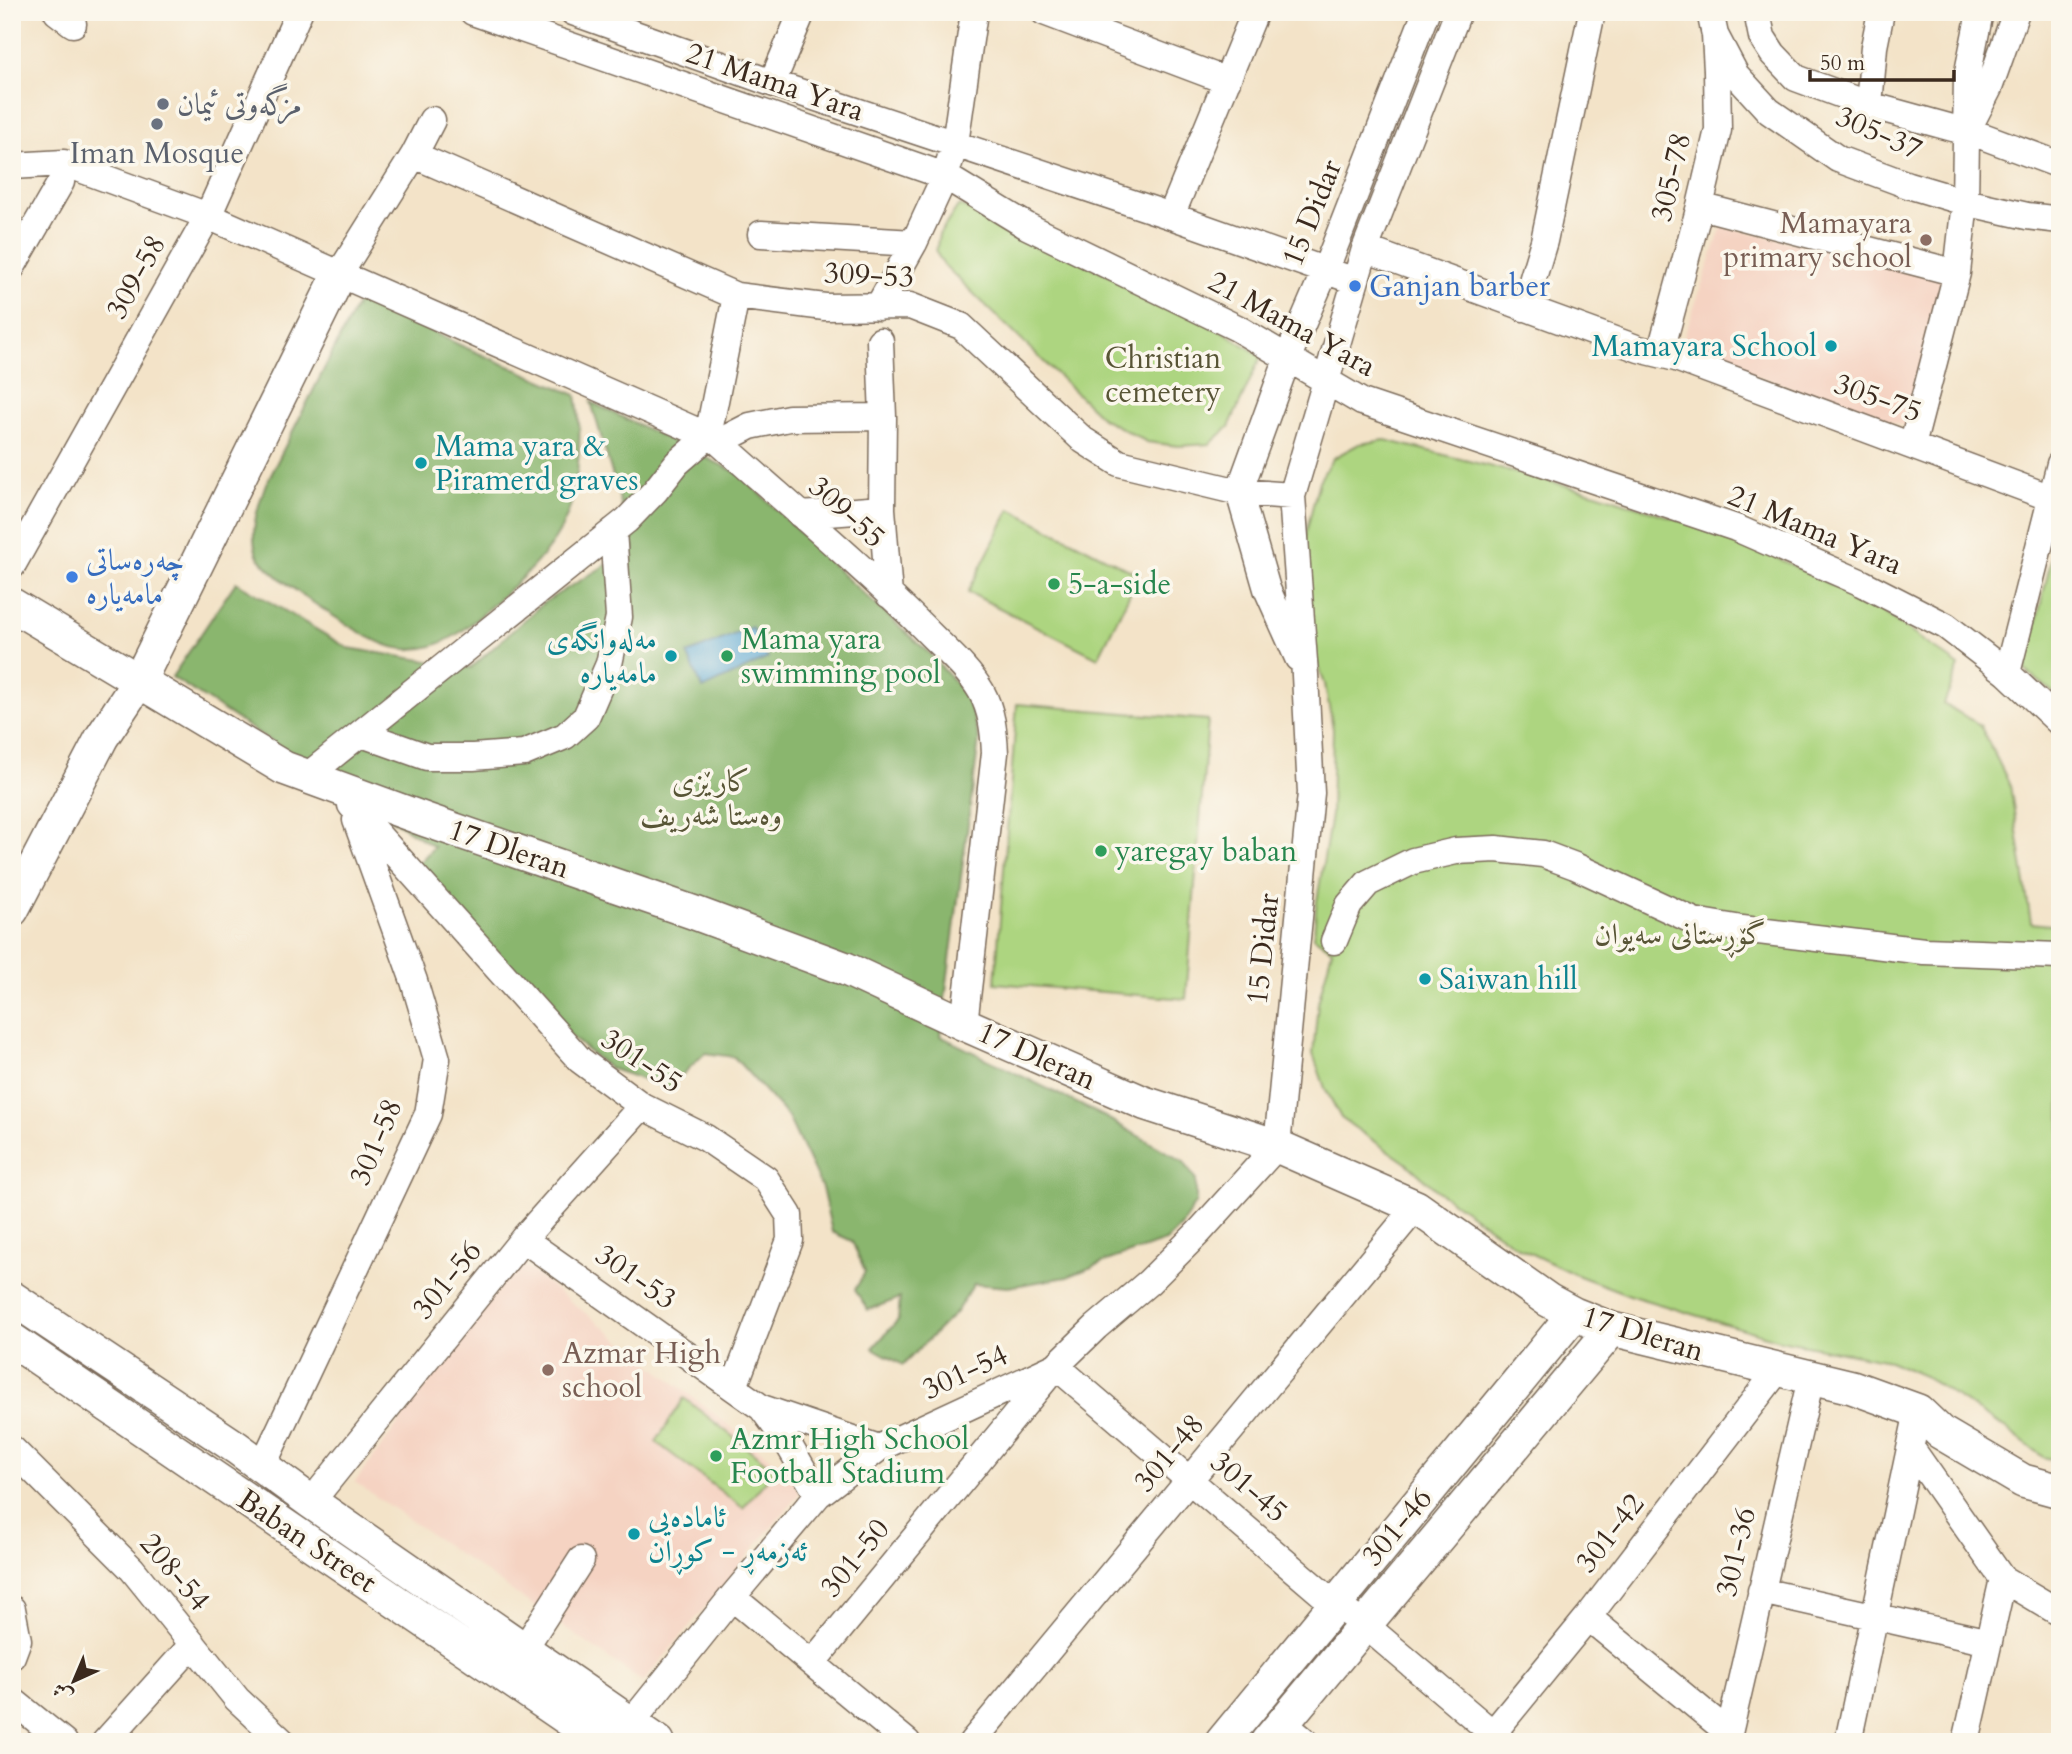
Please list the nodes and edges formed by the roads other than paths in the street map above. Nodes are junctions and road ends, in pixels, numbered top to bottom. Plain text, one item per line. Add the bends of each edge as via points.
1 (299, 12) edge
2 (473, 12) edge
3 (573, 12) edge
4 (802, 12) edge
5 (974, 12) edge
6 (1044, 12) edge
7 (1255, 12) edge
8 (1426, 12) edge
9 (1458, 12) edge
10 (1592, 12) edge
11 (1757, 12) edge
12 (1881, 12) edge
13 (1980, 12) edge
14 (2016, 12) edge
15 (632, 22) edge
16 (1712, 24) edge
17 (1227, 80) junction
18 (772, 83) junction
19 (1869, 106) junction
20 (432, 120) dead end
21 (1967, 131) junction
22 (955, 144) junction
23 (414, 155) junction
24 (64, 163) junction
25 (2060, 165) edge
26 (12, 166) edge
27 (945, 176) junction
28 (1965, 202) junction
29 (1700, 206) junction
30 (208, 216) junction
31 (1171, 216) junction
32 (2060, 220) edge
33 (761, 234) dead end
34 (914, 243) junction
35 (1365, 249) junction
36 (12, 267) edge
37 (1325, 271) junction
38 (340, 273) junction
39 (1957, 273) junction
40 (1355, 281) junction
41 (736, 296) junction
42 (878, 307) junction
43 (1524, 308) junction
44 (880, 341) dead end
45 (1660, 354) junction
46 (1287, 357) junction
47 (1327, 381) junction
48 (883, 417) junction
49 (713, 439) junction
50 (1912, 446) junction
51 (2060, 464) edge
52 (1239, 492) junction
53 (1292, 496) junction
54 (2051, 498) junction
55 (882, 509) junction
56 (801, 515) junction
57 (613, 531) junction
58 (12, 566) edge
59 (889, 595) junction
60 (12, 605) edge
61 (2007, 673) junction
62 (1306, 675) junction
63 (139, 681) junction
64 (2060, 723) edge
65 (362, 734) junction
66 (306, 777) junction
67 (349, 798) junction
68 (12, 910) edge
69 (1334, 941) dead end
70 (2060, 956) edge
71 (964, 1024) junction
72 (642, 1106) junction
73 (1277, 1146) junction
74 (1416, 1207) junction
75 (523, 1239) junction
76 (12, 1298) edge
77 (1574, 1314) junction
78 (1612, 1329) junction
79 (12, 1340) edge
80 (1056, 1366) junction
81 (1777, 1371) junction
82 (1811, 1378) junction
83 (734, 1387) junction
84 (762, 1408) junction
85 (1919, 1411) junction
86 (879, 1448) junction
87 (1911, 1448) junction
88 (12, 1449) edge
89 (262, 1467) junction
90 (1190, 1480) junction
91 (2060, 1491) edge
92 (818, 1495) junction
93 (311, 1502) junction
94 (581, 1560) dead end
95 (2003, 1578) junction
96 (1762, 1591) junction
97 (732, 1597) junction
98 (1334, 1604) junction
99 (12, 1609) edge
100 (2060, 1613) edge
101 (1588, 1617) junction
102 (1875, 1618) junction
103 (1365, 1625) junction
104 (1989, 1642) junction
105 (193, 1644) junction
106 (524, 1649) junction
107 (12, 1656) edge
108 (812, 1663) junction
109 (12, 1700) edge
110 (36, 1732) edge
111 (645, 1732) edge
112 (1286, 1736) edge
113 (1498, 1737) edge
114 (1728, 1738) edge
115 (1968, 1741) edge
116 (64, 1742) edge
117 (105, 1742) edge
118 (284, 1742) edge
119 (602, 1742) edge
120 (907, 1742) edge
121 (972, 1742) edge
122 (1222, 1742) edge
123 (1848, 1742) edge

1 - 30 street, 309-58
2 - 27 street, 21 Mama Yara
3 - 15 street, 21 Mama Yara
4 - 18 street
5 - 22 street
6 - 17 street
7 - 17 street
8 - 37 street, 15 Didar
9 - 35 street, 15 Didar
10 - 43 street via 1544,241
11 - 19 street via 1762,37 1796,78
12 - 19 street
13 - 21 street via 1967,77
14 - 21 street via 1989,88
15 - 18 street, 21 Mama Yara
16 - 28 street, 305-37 via 1736,75 1769,111 1838,159
16 - 29 street, 305-78 via 1718,130
17 - 31 street
18 - 22 street, 21 Mama Yara
19 - 21 street
20 - 23 street
21 - 25 street
21 - 28 street
22 - 27 street
22 - 31 street, 21 Mama Yara
23 - 38 street
23 - 41 street, 309-53
24 - 26 street
24 - 30 street, 309-55
24 - 36 street via 61,182
27 - 34 street
27 - 46 street, 21 Mama Yara via 1027,226
28 - 32 street, 305-37
28 - 39 street
29 - 39 street
29 - 45 street, 305-78
30 - 38 street, 309-55
30 - 58 street, 309-58
31 - 37 street, 21 Mama Yara
33 - 34 street
34 - 42 street
35 - 40 street, 15 Didar
35 - 43 street, 305-75
37 - 40 street, 21 Mama Yara
37 - 46 street, 15 Didar
38 - 49 street, 309-55
38 - 63 main road
39 - 50 street
40 - 47 street, 15 Didar
41 - 42 street, 309-53 via 825,307
41 - 49 street
42 - 52 street, 309-53 via 910,306 961,326 1083,440 1119,463
43 - 45 street, 305-75
44 - 48 street
45 - 50 street, 305-75
46 - 47 street, 21 Mama Yara
46 - 52 street, 15 Didar
47 - 53 street, 15 Didar
47 - 61 street, 21 Mama Yara via 1362,402 1735,528 1862,583 1946,626
48 - 49 street via 789,418
48 - 55 street
49 - 56 street, 309-55
49 - 57 street via 677,463 642,506
50 - 54 street, 305-75
51 - 54 street
52 - 53 street, 309-53
52 - 62 street, 15 Didar via 1267,589
53 - 62 street, 15 Didar
54 - 61 street
55 - 56 street
55 - 59 street
56 - 59 street, 309-55
57 - 65 street
57 - 65 street via 619,617 609,664 586,716 565,736 524,753 427,757
59 - 71 street, 309-55 via 981,691 993,730 995,753
60 - 63 main road, 17 Dleran
61 - 64 street, 21 Mama Yara
62 - 73 street, 15 Didar via 1311,793
63 - 66 main road, 17 Dleran
63 - 68 main road via 102,737
65 - 66 street
66 - 67 main road, 17 Dleran
67 - 71 main road, 17 Dleran via 695,913 846,969
67 - 72 street, 301-55 via 580,1060
67 - 89 street, 301-58 via 437,1059 428,1114
69 - 70 street via 1349,905 1368,883 1413,861 1456,851 1496,849 1543,854 1694,921 1924,951
71 - 73 main road, 17 Dleran via 1144,1103
72 - 75 street, 301-56
72 - 83 street, 301-55 via 706,1138 766,1179 789,1215 790,1240
73 - 74 main road, 17 Dleran
73 - 80 street, 301-54 via 1149,1282
74 - 77 main road, 17 Dleran
74 - 90 street, 301-48
75 - 83 street, 301-53
75 - 93 street, 301-56
76 - 89 main road
77 - 78 main road, 17 Dleran
77 - 98 main road, 301-46
78 - 81 main road, 17 Dleran
78 - 103 main road, 301-46
79 - 119 main road, Baban Street
80 - 86 street, 301-54
80 - 90 street, 301-45
80 - 108 street, 301-50
81 - 82 main road, 17 Dleran
81 - 101 street, 301-42
82 - 85 main road, 17 Dleran
82 - 96 street, 301-36
83 - 84 street, 301-53
84 - 86 street
84 - 92 street, 301-53
85 - 87 street
85 - 91 main road, 17 Dleran via 1940,1432 2023,1481
86 - 92 street, 301-54
87 - 95 street
87 - 102 street
88 - 105 street, 208-54 via 132,1569
89 - 93 main road
90 - 98 street, 301-45
90 - 121 street, 301-48
92 - 97 street, 301-54
93 - 106 main road
94 - 106 street
95 - 100 street
95 - 104 street
96 - 102 street
96 - 114 street, 301-36
97 - 108 street
97 - 111 street, 301-54
98 - 103 street, 301-45
98 - 122 main road, 301-46
99 - 107 street via 18,1640
101 - 113 street, 301-42
101 - 114 street
102 - 104 street
102 - 123 street
103 - 112 main road, 301-46
103 - 113 street, 301-45
104 - 115 street
105 - 117 street
105 - 118 street, 208-54 via 237,1699
106 - 111 main road
108 - 120 street
109 - 110 street
110 - 116 street

